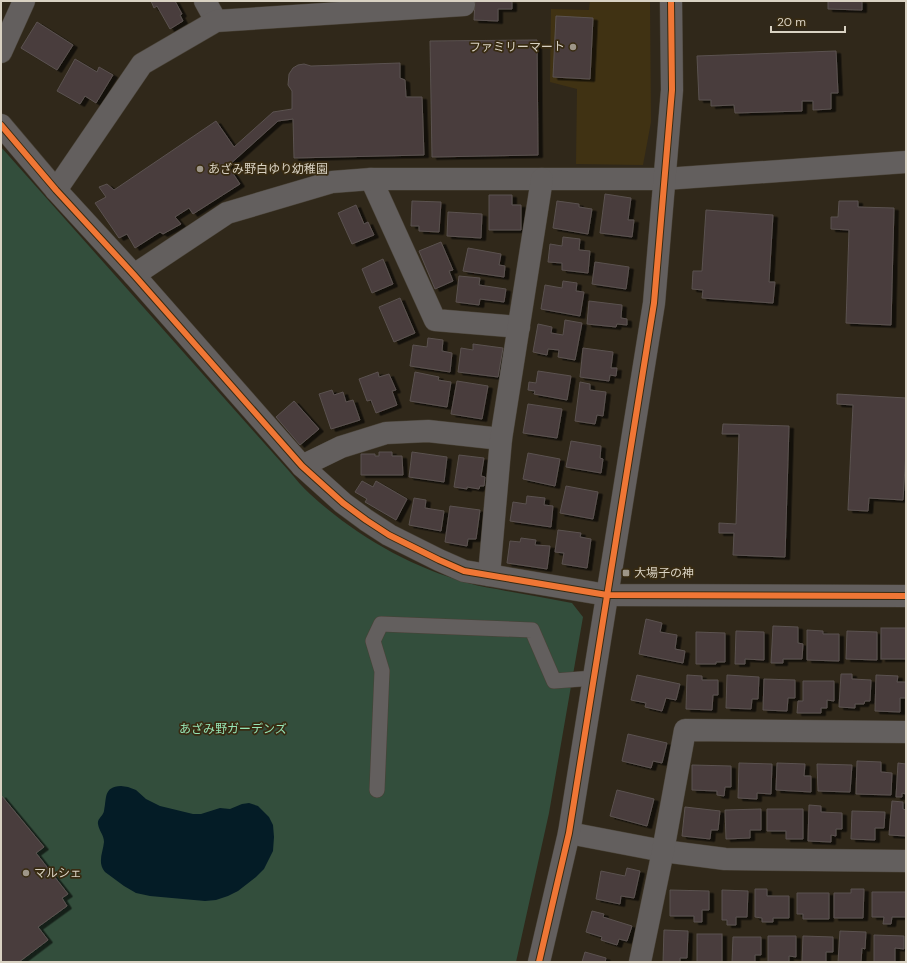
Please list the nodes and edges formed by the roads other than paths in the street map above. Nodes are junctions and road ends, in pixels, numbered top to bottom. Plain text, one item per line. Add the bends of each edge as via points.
1 (24, 1) edge
2 (205, 1) edge
3 (464, 1) edge
4 (671, 1) edge
5 (216, 21) junction
6 (1, 52) edge
7 (1, 125) edge
8 (906, 162) edge
9 (371, 179) junction
10 (542, 179) junction
11 (665, 179) junction
12 (56, 190) junction
13 (134, 275) junction
14 (519, 327) junction
15 (501, 439) junction
16 (302, 466) junction
17 (489, 575) junction
18 (607, 595) junction
19 (906, 596) edge
20 (594, 678) junction
21 (906, 732) edge
22 (376, 790) dead end
23 (569, 834) junction
24 (663, 852) junction
25 (906, 861) edge
26 (539, 962) edge
27 (640, 962) edge

1 - 6 street
2 - 5 street
3 - 5 street via 464,5
4 - 11 street via 672,90
5 - 12 street via 142,64
7 - 12 street
8 - 11 street
9 - 10 street
9 - 13 street via 332,182 227,212
9 - 14 street via 435,320
10 - 11 street
10 - 14 street
11 - 18 street via 654,303
12 - 13 street
13 - 16 street
14 - 15 street
15 - 16 street via 428,431 386,434 341,447
15 - 17 street
16 - 17 street via 343,503 389,535 464,571
17 - 18 street
18 - 19 street
18 - 20 street
20 - 22 lane via 554,682 532,630 380,624 373,641 382,671
20 - 23 street
21 - 24 street via 685,730
23 - 24 street
23 - 26 street
24 - 25 street via 725,859
24 - 27 street

